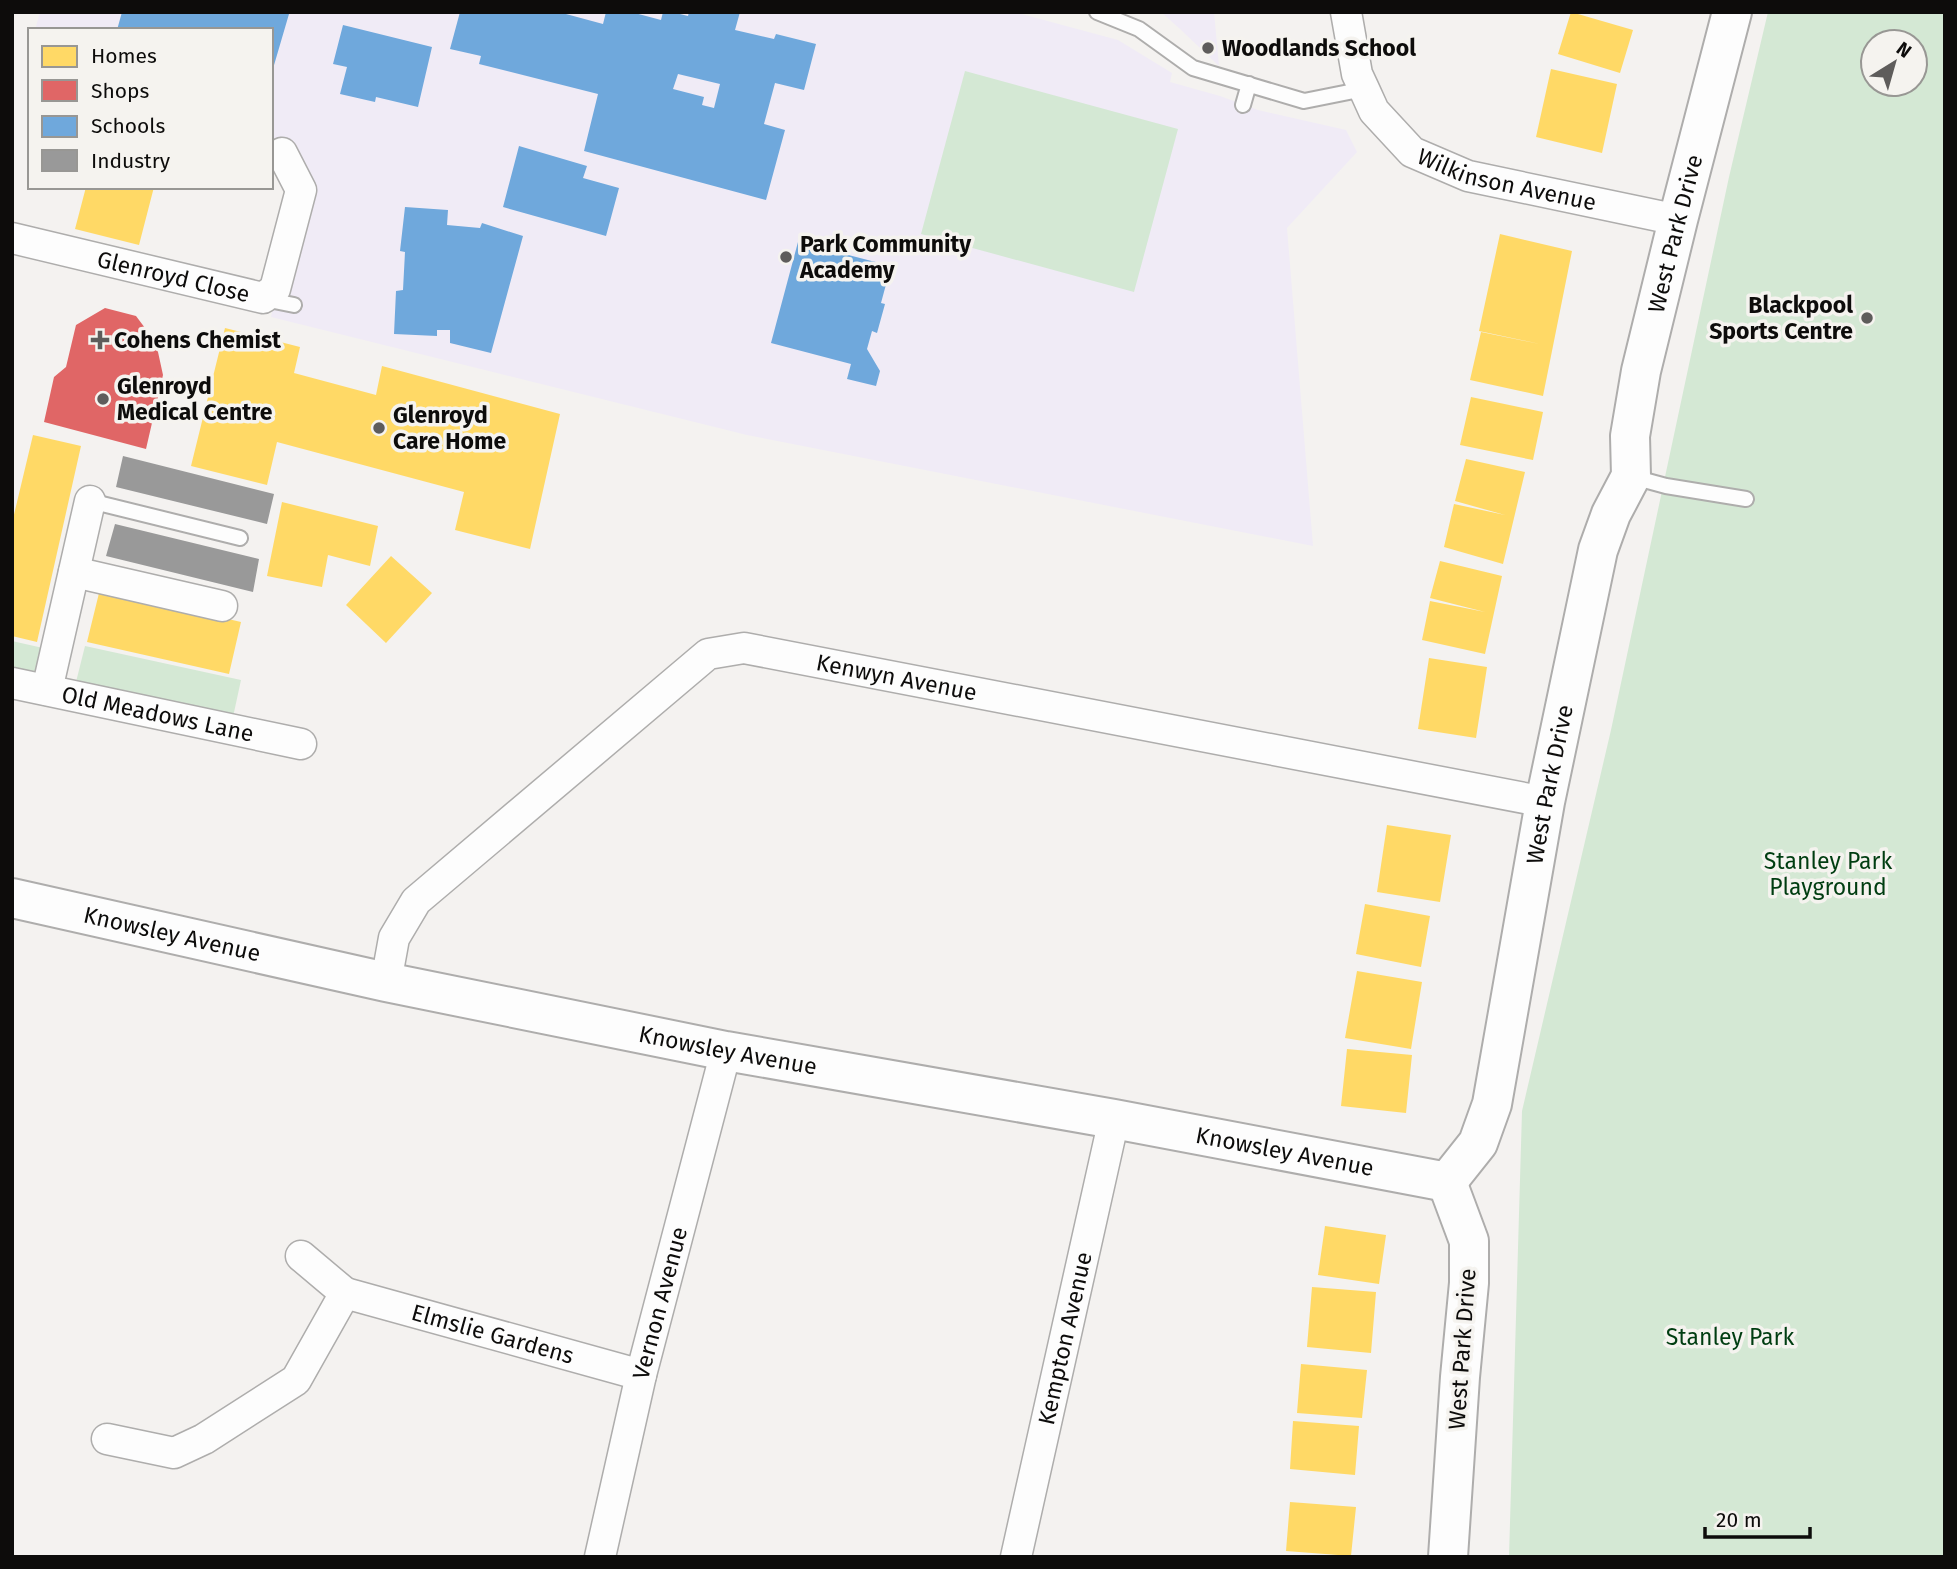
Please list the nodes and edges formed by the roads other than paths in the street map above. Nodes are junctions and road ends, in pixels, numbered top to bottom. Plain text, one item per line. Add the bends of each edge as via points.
1 (1097, 12) edge
2 (1346, 12) edge
3 (1732, 12) edge
4 (1249, 84) junction
5 (1364, 89) junction
6 (1243, 105) dead end
7 (282, 153) dead end
8 (1678, 220) junction
9 (12, 238) edge
10 (263, 299) junction
11 (295, 305) dead end
12 (1632, 476) junction
13 (1746, 499) dead end
14 (90, 501) joint
15 (240, 538) dead end
16 (74, 572) junction
17 (222, 606) dead end
18 (12, 683) edge
19 (47, 690) junction
20 (301, 744) dead end
21 (1545, 802) junction
22 (12, 898) edge
23 (386, 982) junction
24 (726, 1051) junction
25 (1114, 1119) junction
26 (1447, 1182) junction
27 (301, 1256) dead end
28 (345, 1293) junction
29 (641, 1375) junction
30 (107, 1440) dead end
31 (600, 1557) edge
32 (1016, 1557) edge
33 (1448, 1557) edge

1 - 4 lane via 1139,29 1194,68
2 - 5 street, Wilkinson Avenue
3 - 8 street, West Park Drive
4 - 5 lane via 1304,101
4 - 6 lane
5 - 8 street, Wilkinson Avenue via 1374,111 1412,152 1468,176
7 - 10 street, Glenroyd Close via 301,190 275,289
8 - 12 street, West Park Drive via 1630,436
9 - 10 street, Glenroyd Close
10 - 11 lane
12 - 13 lane
12 - 21 street, West Park Drive via 1598,550
14 - 15 lane
14 - 16 street
16 - 17 street
16 - 19 street
18 - 19 street, Old Meadows Lane
19 - 20 street, Old Meadows Lane
21 - 23 street, Kenwyn Avenue via 744,648 708,654 416,901 394,938
21 - 26 street, West Park Drive via 1492,1104 1478,1143
22 - 23 street, Knowsley Avenue
23 - 24 street, Knowsley Avenue
24 - 25 street, Knowsley Avenue
24 - 29 street, Vernon Avenue
25 - 26 street, Knowsley Avenue
25 - 32 street, Kempton Avenue
26 - 33 street, West Park Drive via 1469,1241
27 - 28 street, Elmslie Gardens
28 - 29 street, Elmslie Gardens
28 - 30 street via 296,1380 204,1439 174,1453
29 - 31 street, Vernon Avenue

